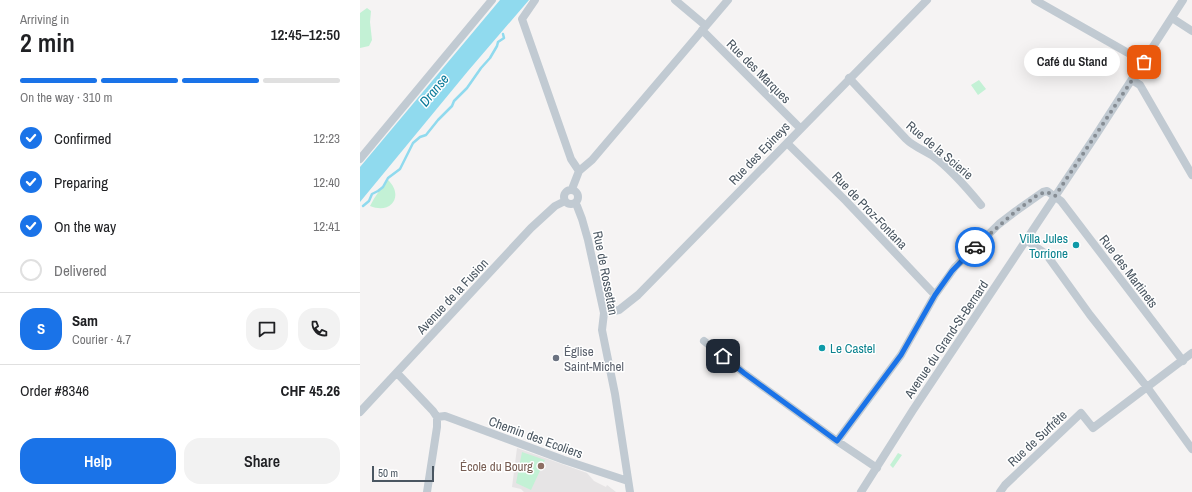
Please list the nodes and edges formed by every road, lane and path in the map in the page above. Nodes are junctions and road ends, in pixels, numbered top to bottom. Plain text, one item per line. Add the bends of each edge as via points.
1 (492, 0) edge
2 (535, 0) edge
3 (675, 0) edge
4 (728, 0) edge
5 (927, 0) edge
6 (1035, 0) edge
7 (1183, 0) edge
8 (1172, 18) junction
9 (704, 28) junction
10 (1192, 31) edge
11 (1144, 62) junction
12 (850, 78) junction
13 (1132, 80) junction
14 (800, 128) junction
15 (787, 143) junction
16 (360, 159) edge
17 (580, 171) junction
18 (1192, 174) edge
19 (572, 189) junction
20 (1055, 196) junction
21 (565, 201) junction
22 (575, 203) junction
23 (981, 205) dead end
24 (1026, 240) junction
25 (935, 295) junction
26 (604, 313) junction
27 (704, 341) dead end
28 (1192, 353) edge
29 (1183, 361) junction
30 (397, 373) junction
31 (1147, 387) junction
32 (360, 412) edge
33 (437, 418) junction
34 (837, 441) junction
35 (1192, 449) edge
36 (877, 468) junction
37 (628, 481) junction
38 (427, 492) edge
39 (630, 492) edge
40 (861, 492) edge
41 (1000, 492) edge

1 - 16 street
2 - 17 street via 522,19 571,159
3 - 9 street, Rue des Marques
4 - 9 street, Avenue de la Fusion
5 - 12 street, Rue des Epineys
6 - 11 street
7 - 8 street, Avenue du Grand-St-Bernard
8 - 10 street
8 - 11 street, Avenue du Grand-St-Bernard
9 - 14 street, Rue des Marques
9 - 17 street, Avenue de la Fusion
11 - 13 street, Avenue du Grand-St-Bernard
12 - 14 street, Rue des Epineys
12 - 23 street, Rue de la Scierie via 911,144 934,157
13 - 18 street via 1140,85
13 - 20 street, Avenue du Grand-St-Bernard
14 - 15 street, Rue des Epineys
15 - 25 street, Rue de Proz-Fontana via 846,200
15 - 26 street, Rue des Epineys via 638,295 619,310
17 - 19 street, Avenue de la Fusion
19 - 21 street, Avenue de la Fusion via 564,193
19 - 22 street via 578,195
20 - 24 street, Avenue du Grand-St-Bernard
20 - 25 street via 1043,192 999,224 955,266
20 - 29 street, Rue des Martinets
21 - 22 street
21 - 30 street, Avenue de la Fusion via 555,206 530,228
22 - 26 street, Rue de Rossettan via 588,240
24 - 31 street via 1046,254
24 - 36 street, Avenue du Grand-St-Bernard
25 - 34 street via 901,355
26 - 37 street, Rue de Rossettan via 602,330
27 - 34 street
28 - 29 street
29 - 31 street
30 - 32 street, Avenue de la Fusion
30 - 33 street
31 - 35 street
31 - 41 street, Rue de Surfrête via 1093,428 1081,413
33 - 37 street, Chemin des Ecoliers via 445,416
33 - 38 street via 438,427
34 - 36 street
36 - 40 street, Avenue du Grand-St-Bernard
37 - 39 street, Rue de Rossettan

